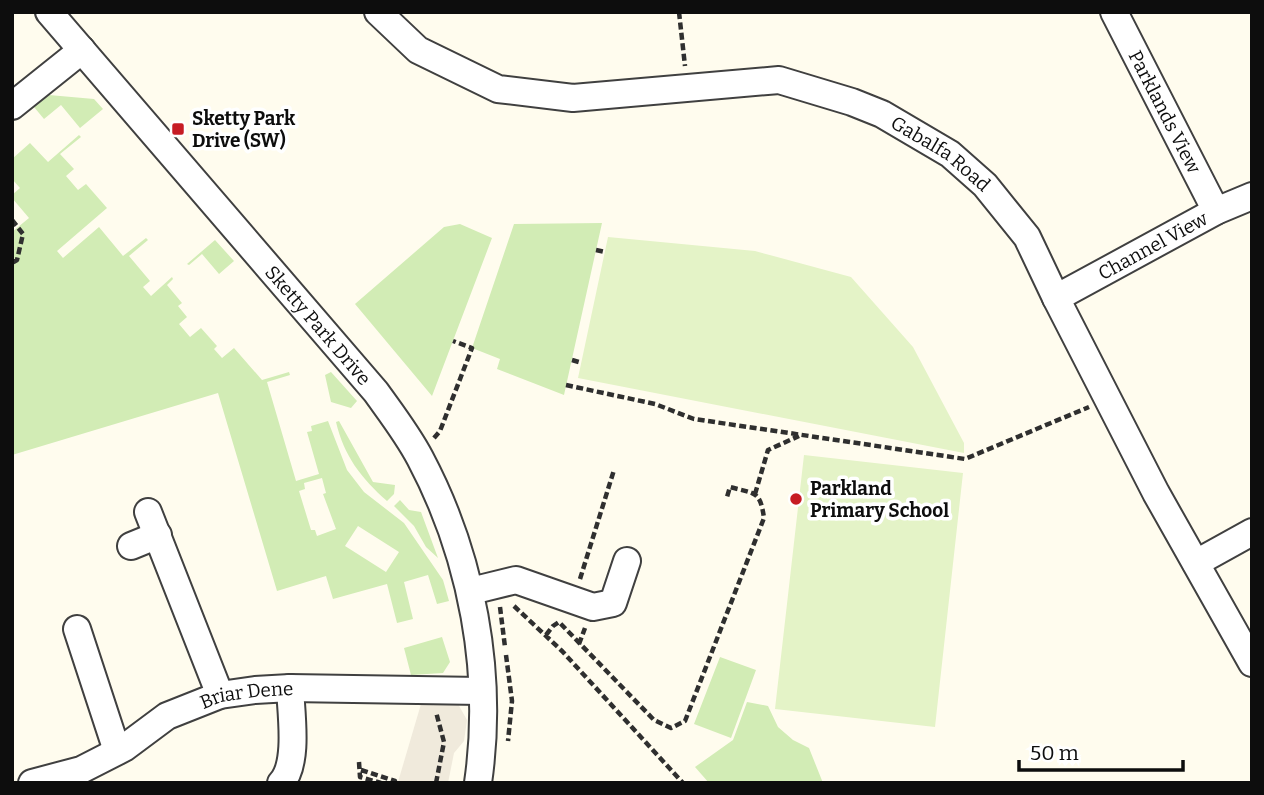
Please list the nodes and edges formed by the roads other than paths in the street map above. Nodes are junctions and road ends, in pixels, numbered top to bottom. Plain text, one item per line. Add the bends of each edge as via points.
1 (50, 12) edge
2 (378, 12) edge
3 (1115, 12) edge
4 (82, 50) junction
5 (12, 106) edge
6 (1252, 196) edge
7 (1216, 211) junction
8 (1056, 298) junction
9 (1252, 532) edge
10 (131, 545) dead end
11 (627, 561) dead end
12 (1196, 563) junction
13 (471, 591) junction
14 (77, 629) dead end
15 (1252, 663) edge
16 (290, 688) junction
17 (481, 691) junction
18 (220, 695) junction
19 (117, 751) junction
20 (32, 783) edge
21 (281, 783) edge
22 (466, 783) edge
23 (478, 783) edge

1 - 4 street, Sketty Park Drive
2 - 8 street, Gabalfa Road via 418,50 498,89 573,98 779,80 852,102 912,130 950,154 985,186 1027,237
3 - 7 street, Parklands View
4 - 5 street
4 - 13 street, Sketty Park Drive via 376,392 419,455 438,494
6 - 7 street, Channel View
7 - 8 street, Channel View
8 - 12 street, Gabalfa Road
9 - 12 street
10 - 18 street via 153,524
11 - 13 street via 613,603 593,607 516,580
12 - 15 street, Gabalfa Road
13 - 17 street, Sketty Park Drive
14 - 19 street
16 - 17 street, Briar Dene
16 - 18 street, Briar Dene
16 - 21 street via 290,769
17 - 22 street, Sketty Park Drive
17 - 23 street, Sketty Park Drive via 483,748
18 - 19 street, Briar Dene via 167,716
19 - 20 street, Briar Dene via 81,771

